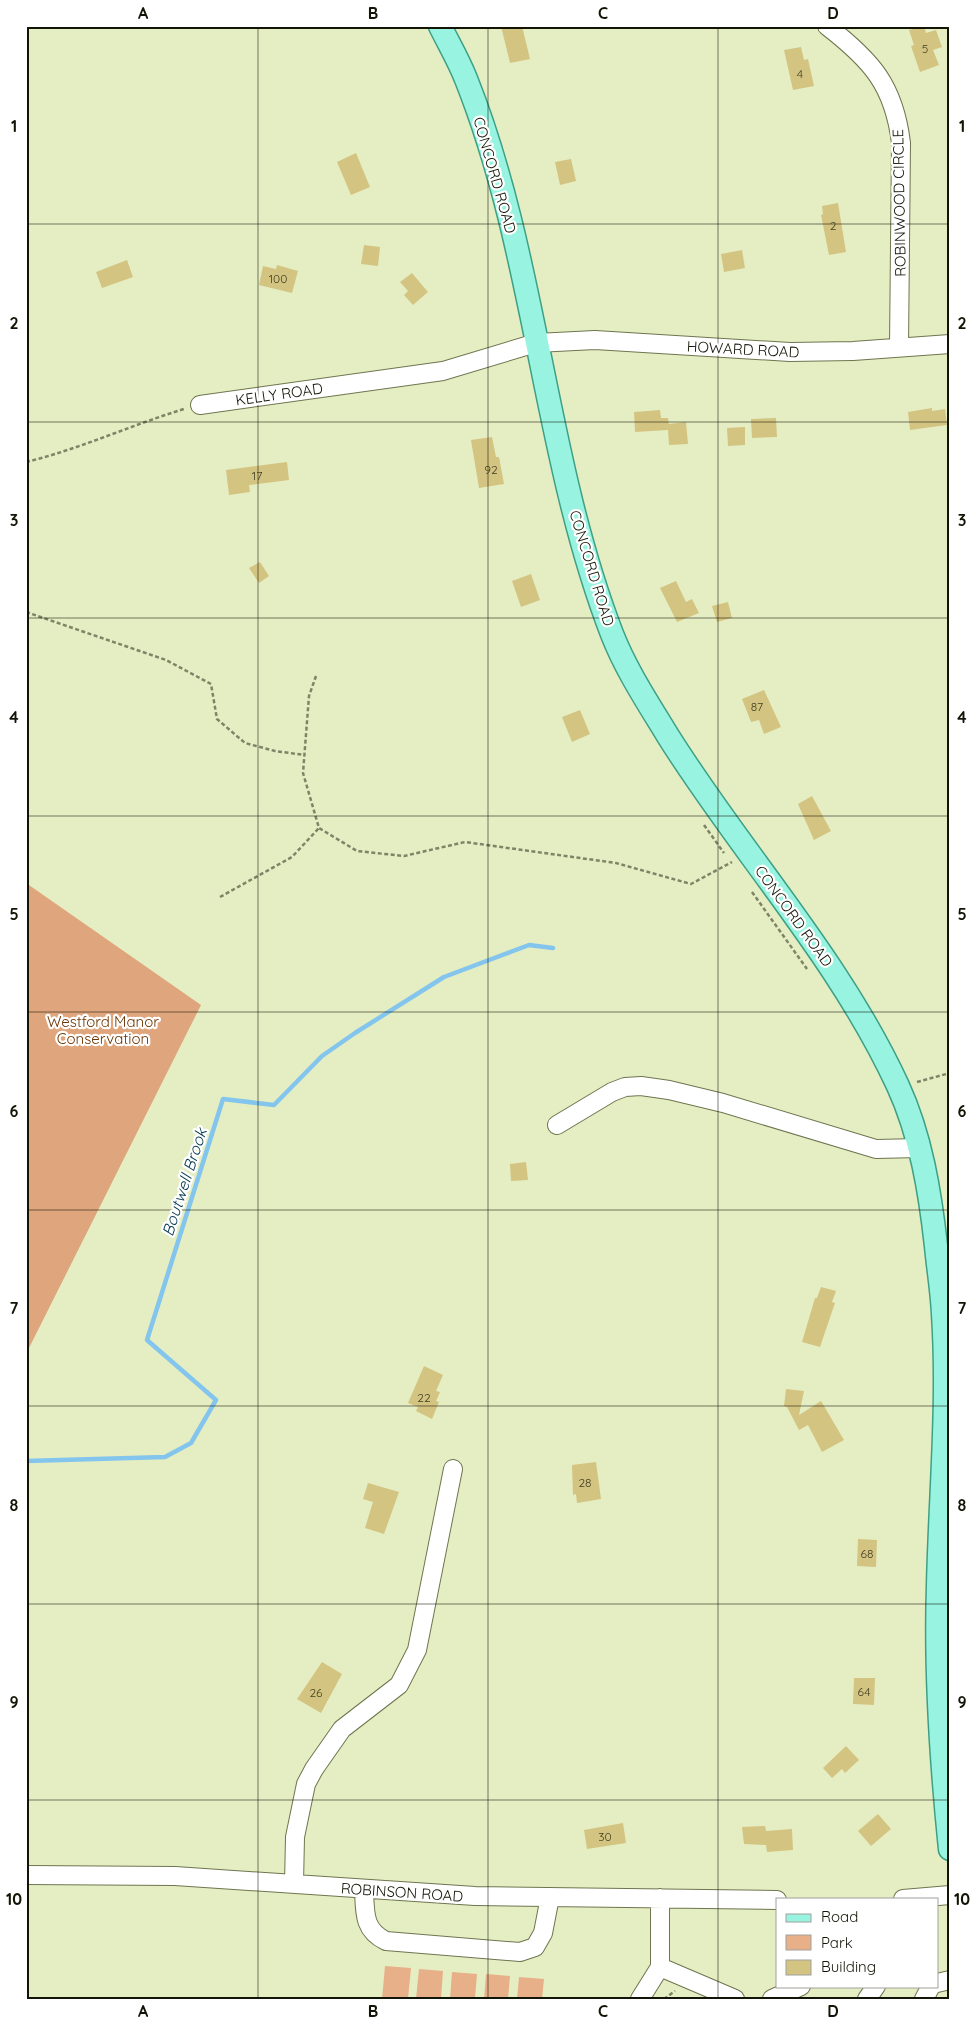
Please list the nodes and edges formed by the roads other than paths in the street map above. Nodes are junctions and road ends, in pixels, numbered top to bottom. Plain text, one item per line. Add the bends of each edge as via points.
1 (440, 26) edge
2 (826, 26) edge
3 (536, 343) junction
4 (950, 344) edge
5 (899, 347) junction
6 (200, 405) road end
7 (557, 1125) dead end
8 (919, 1148) junction
9 (946, 1437) edge
10 (453, 1469) dead end
11 (950, 1849) edge
12 (26, 1875) edge
13 (294, 1884) junction
14 (364, 1889) junction
15 (950, 1894) edge
16 (550, 1897) junction
17 (660, 1898) junction
18 (912, 1898) edge
19 (776, 1900) edge
20 (660, 1967) junction
21 (796, 1988) edge
22 (875, 1988) edge
23 (641, 1998) edge
24 (735, 1999) edge
25 (772, 1999) edge
26 (867, 1999) edge

1 - 3 main road, CONCORD ROAD via 466,77 489,148 510,223
2 - 5 street, ROBINWOOD CIRCLE via 866,58 885,87 897,118 901,143
3 - 5 street, HOWARD ROAD via 594,340 790,352
3 - 6 street, KELLY ROAD via 443,371
3 - 8 main road, CONCORD ROAD via 577,526 612,635 640,690 689,769 856,1007 899,1087
4 - 5 street, HOWARD ROAD
7 - 8 street via 612,1092 641,1086 722,1103 876,1149
8 - 9 main road, CONCORD ROAD via 930,1192 943,1311
9 - 11 main road, CONCORD ROAD via 936,1680
10 - 13 street via 417,1650 399,1685 342,1729 306,1784 295,1836
12 - 13 street, ROBINSON ROAD via 130,1874
13 - 14 street, ROBINSON ROAD
14 - 16 street, ROBINSON ROAD
14 - 16 street via 365,1919 374,1935 386,1941 520,1952 535,1947 543,1933
15 - 18 street
16 - 17 street, ROBINSON ROAD
17 - 19 street, ROBINSON ROAD
17 - 20 street
20 - 23 street
20 - 24 street
21 - 25 street
22 - 26 street

